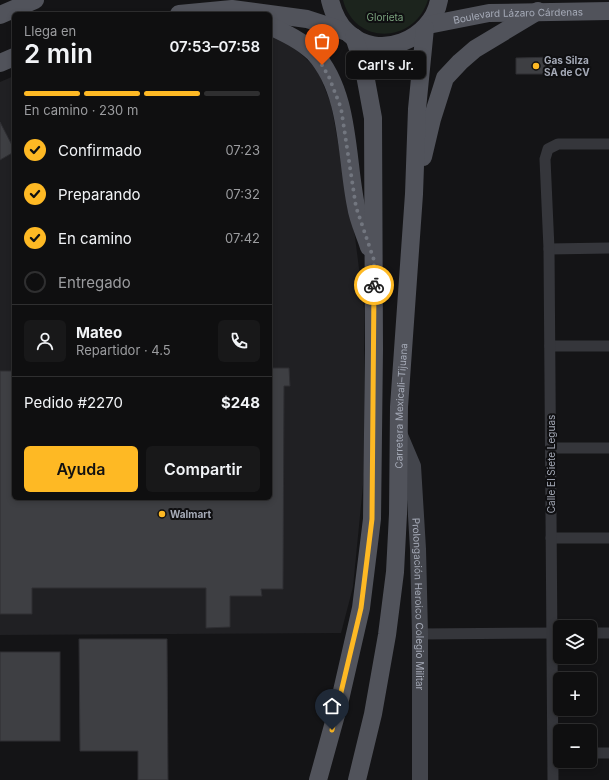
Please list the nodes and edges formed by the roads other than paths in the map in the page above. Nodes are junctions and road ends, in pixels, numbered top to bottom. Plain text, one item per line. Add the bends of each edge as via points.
1 (35, 0) edge
2 (330, 0) edge
3 (439, 0) edge
4 (609, 10) edge
5 (237, 11) edge
6 (538, 11) junction
7 (218, 12) edge
8 (0, 15) edge
9 (272, 15) edge
10 (272, 27) edge
11 (427, 27) junction
12 (350, 35) junction
13 (12, 58) edge
14 (0, 63) edge
15 (609, 144) edge
16 (414, 194) junction
17 (609, 248) edge
18 (549, 249) junction
19 (374, 260) junction
20 (550, 346) junction
21 (609, 346) edge
22 (374, 349) junction
23 (399, 407) junction
24 (398, 432) junction
25 (551, 448) junction
26 (609, 448) edge
27 (551, 538) junction
28 (609, 538) edge
29 (555, 620) edge
30 (597, 633) edge
31 (609, 633) edge
32 (420, 634) junction
33 (553, 634) edge
34 (556, 664) edge
35 (556, 724) edge
36 (597, 753) edge
37 (609, 753) edge
38 (554, 768) edge
39 (318, 780) edge
40 (357, 780) edge
41 (420, 780) edge
42 (553, 780) edge

1 - 8 main road
2 - 12 main road via 333,12
3 - 11 main road via 438,8
4 - 6 main road, Boulevard Lázaro Cárdenas
5 - 7 main road
6 - 11 main road, Boulevard Lázaro Cárdenas via 489,13
6 - 16 main road via 475,49 445,78
9 - 12 main road via 307,19
10 - 19 main road via 291,36 314,54 329,77 341,108 356,207
11 - 12 main road via 413,38 392,45 369,44
11 - 16 main road via 417,109
12 - 19 main road via 363,64 373,118
13 - 14 main road
15 - 18 street, Calle El Siete Leguas via 558,144 548,149 545,159
16 - 23 main road, Carretera Mexicali–Tijuana
17 - 18 street
18 - 20 street, Calle El Siete Leguas
19 - 22 main road
20 - 21 street
20 - 25 street, Calle El Siete Leguas
22 - 23 main road via 382,349 390,354
22 - 39 main road via 372,519 364,586 339,704
23 - 24 main road, Carretera Mexicali–Tijuana
24 - 32 street, Prolongación Heroico Colegio Militar via 413,466
24 - 40 main road, Carretera Mexicali–Tijuana via 395,572 373,714
25 - 26 street
25 - 27 street, Calle El Siete Leguas
27 - 28 street
27 - 29 street, Calle El Siete Leguas
30 - 31 street
32 - 33 street
32 - 41 street, Prolongación Heroico Colegio Militar
34 - 35 street, Calle El Siete Leguas
36 - 37 street
38 - 42 street, Calle El Siete Leguas

